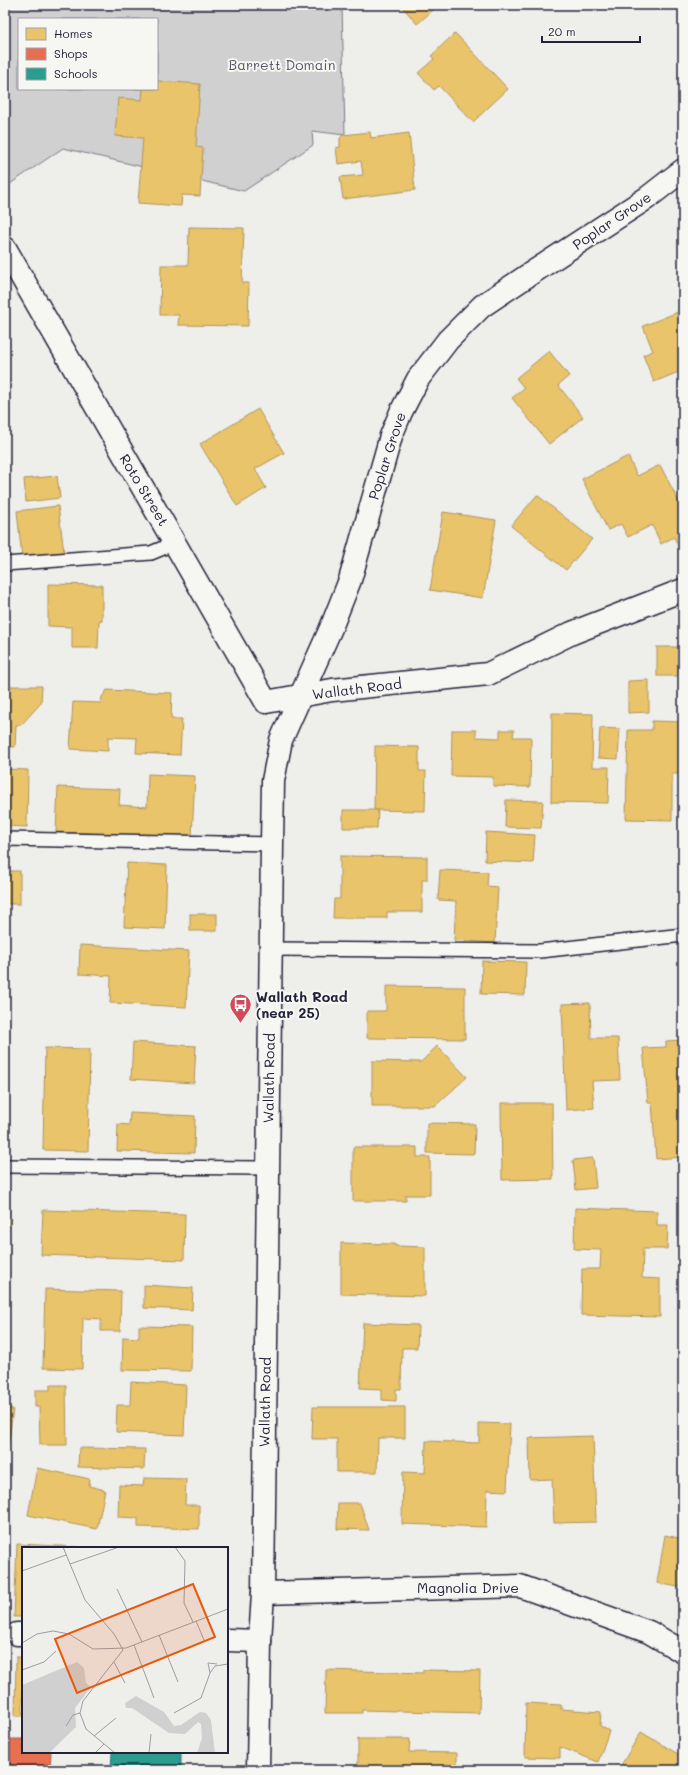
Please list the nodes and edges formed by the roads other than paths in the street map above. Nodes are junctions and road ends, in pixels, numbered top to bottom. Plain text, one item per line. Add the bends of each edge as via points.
1 (683, 170) edge
2 (5, 248) edge
3 (176, 542) junction
4 (5, 564) edge
5 (683, 590) edge
6 (301, 697) junction
7 (5, 840) edge
8 (272, 844) junction
9 (683, 935) edge
10 (270, 949) junction
11 (5, 1166) edge
12 (267, 1168) junction
13 (263, 1593) junction
14 (228, 1640) edge
15 (260, 1641) junction
16 (683, 1652) edge
17 (258, 1770) edge

1 - 6 street, Poplar Grove via 640,203 482,306 448,340 418,379 391,436 350,580
2 - 3 street, Roto Street via 101,418
3 - 4 lane via 152,552
3 - 6 street, Roto Street via 266,702
5 - 6 street, Wallath Road via 572,633 488,674 332,690
6 - 8 street, Wallath Road via 281,740 274,781
7 - 8 lane
8 - 10 street, Wallath Road
9 - 10 lane via 540,951
10 - 12 street, Wallath Road
11 - 12 lane
12 - 13 street, Wallath Road
13 - 15 street, Wallath Road
13 - 16 street, Magnolia Drive via 520,1586 649,1632
14 - 15 street
15 - 17 street, Wallath Road

